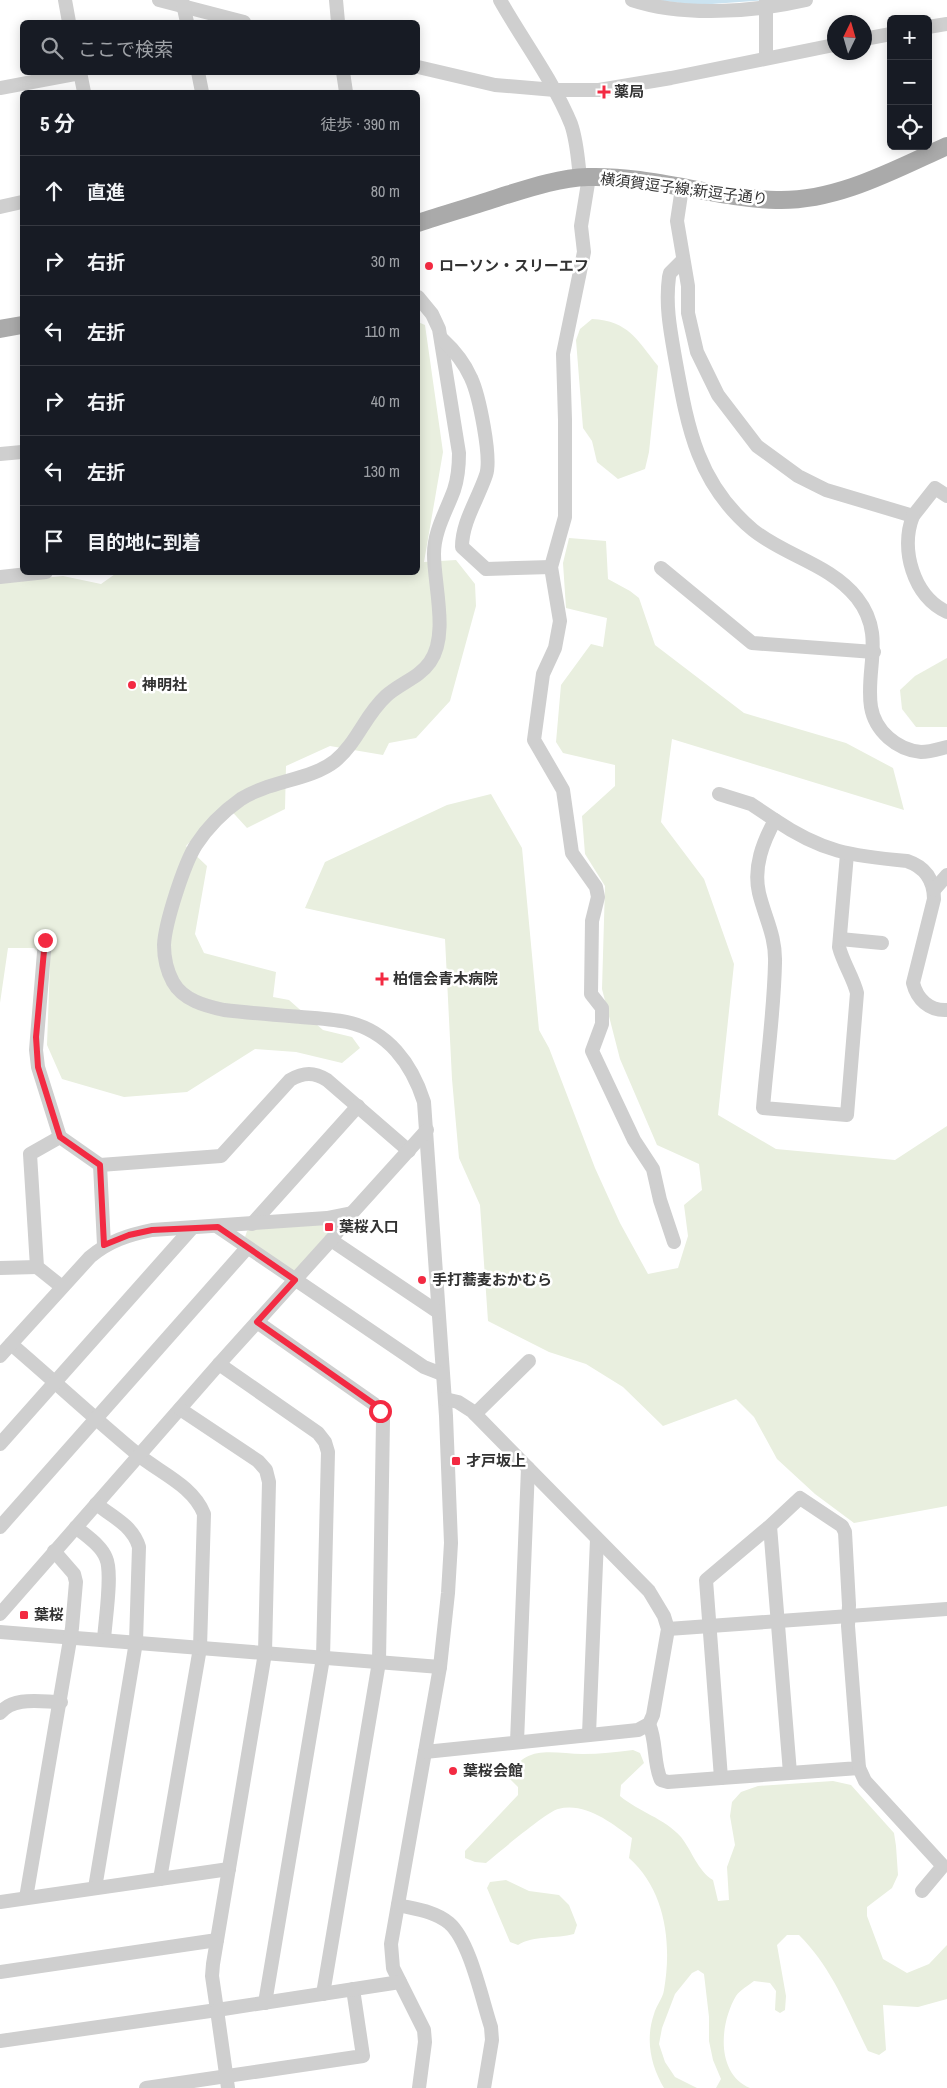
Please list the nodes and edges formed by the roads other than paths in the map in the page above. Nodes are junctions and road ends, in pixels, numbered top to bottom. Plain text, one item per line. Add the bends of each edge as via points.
1 (65, 0) edge
2 (159, 0) edge
3 (336, 0) edge
4 (500, 0) edge
5 (632, 0) edge
6 (806, 0) edge
7 (183, 3) edge
8 (766, 4) edge
9 (69, 20) edge
10 (187, 20) edge
11 (238, 20) edge
12 (338, 20) edge
13 (947, 24) edge
14 (932, 26) edge
15 (887, 35) edge
16 (872, 38) edge
17 (827, 46) edge
18 (766, 58) junction
19 (420, 67) edge
20 (69, 75) edge
21 (80, 75) edge
22 (199, 75) edge
23 (343, 75) edge
24 (0, 88) edge
25 (84, 90) edge
26 (202, 90) edge
27 (346, 90) edge
28 (555, 90) junction
29 (947, 146) edge
30 (584, 177) junction
31 (682, 188) junction
32 (20, 202) edge
33 (0, 207) edge
34 (420, 222) edge
35 (683, 260) junction
36 (420, 299) edge
37 (20, 325) edge
38 (0, 329) edge
39 (442, 339) junction
40 (20, 452) edge
41 (0, 454) edge
42 (947, 496) edge
43 (913, 516) junction
44 (551, 567) junction
45 (661, 568) dead end
46 (20, 575) edge
47 (0, 577) edge
48 (947, 612) edge
49 (874, 652) junction
50 (947, 747) edge
51 (719, 794) dead end
52 (775, 820) junction
53 (846, 854) junction
54 (947, 875) edge
55 (934, 890) junction
56 (840, 939) junction
57 (45, 940) dead end
58 (882, 943) dead end
59 (947, 1010) edge
60 (358, 1106) junction
61 (427, 1130) junction
62 (60, 1137) junction
63 (408, 1151) junction
64 (100, 1165) junction
65 (352, 1213) junction
66 (252, 1224) junction
67 (218, 1227) junction
68 (192, 1228) junction
69 (331, 1240) junction
70 (674, 1242) dead end
71 (104, 1245) junction
72 (248, 1248) junction
73 (37, 1267) junction
74 (0, 1268) edge
75 (295, 1280) junction
76 (62, 1287) junction
77 (438, 1312) junction
78 (257, 1322) junction
79 (11, 1344) junction
80 (0, 1356) edge
81 (529, 1361) dead end
82 (219, 1364) junction
83 (442, 1374) junction
84 (55, 1382) junction
85 (444, 1399) junction
86 (180, 1409) junction
87 (475, 1414) junction
88 (96, 1419) junction
89 (0, 1444) edge
90 (138, 1456) junction
91 (528, 1468) junction
92 (96, 1504) junction
93 (770, 1526) junction
94 (0, 1527) edge
95 (76, 1527) junction
96 (597, 1539) junction
97 (54, 1551) junction
98 (947, 1610) edge
99 (0, 1614) edge
100 (848, 1615) junction
101 (778, 1621) junction
102 (710, 1626) junction
103 (668, 1629) junction
104 (0, 1632) edge
105 (72, 1637) junction
106 (104, 1640) junction
107 (136, 1642) junction
108 (200, 1648) junction
109 (265, 1653) junction
110 (324, 1658) junction
111 (379, 1662) junction
112 (440, 1667) junction
113 (61, 1702) junction
114 (0, 1713) edge
115 (649, 1724) junction
116 (589, 1734) junction
117 (517, 1742) junction
118 (425, 1752) junction
119 (859, 1768) junction
120 (790, 1773) junction
121 (721, 1778) junction
122 (229, 1869) junction
123 (160, 1879) junction
124 (95, 1888) junction
125 (922, 1891) dead end
126 (26, 1898) junction
127 (0, 1902) edge
128 (398, 1905) junction
129 (217, 1940) junction
130 (0, 1972) edge
131 (400, 1982) junction
132 (353, 1989) junction
133 (323, 1994) junction
134 (265, 2002) junction
135 (217, 2010) junction
136 (0, 2041) edge
137 (227, 2082) edge
138 (146, 2088) edge
139 (419, 2088) edge
140 (484, 2088) edge

1 - 9 street
2 - 7 street
3 - 12 street
4 - 28 street
5 - 8 street via 681,10
6 - 8 street
7 - 10 street
7 - 11 street
8 - 18 street
13 - 14 street
15 - 16 street
17 - 18 street
18 - 28 street via 623,87
19 - 28 street via 495,85
20 - 24 street
21 - 25 street
22 - 26 street
23 - 27 street
28 - 30 street via 571,125
29 - 31 main road, 横須賀逗子線;新逗子通り via 861,183 815,197 777,200
30 - 31 main road, 横須賀逗子線;新逗子通り via 624,178
30 - 34 main road, 横須賀逗子線;新逗子通り via 535,186
30 - 44 street via 581,226 584,252 563,354 565,517
31 - 35 street via 677,221
32 - 33 street
35 - 43 street via 688,286 688,313 697,352 718,395 757,446 798,476 826,490
35 - 49 street via 670,273 667,313 687,423 696,452 731,508 754,530 843,582 858,599 867,617
36 - 39 street via 432,314
37 - 38 main road
39 - 44 street via 458,354 472,379 488,450 487,473 462,535 462,547 486,569
39 - 61 street via 459,453 454,490 436,535 434,554 439,630 438,646 432,661 422,673 386,696 348,750 332,763 241,799 214,822 186,864 164,945 166,965 174,983 186,996 205,1006 348,1022 373,1032 393,1046 418,1083
40 - 41 street
42 - 43 street via 935,488
43 - 48 street via 907,550 912,568 921,588 937,607
44 - 70 street via 560,621 555,648 543,674 534,740 563,790 572,853 596,887 598,897 592,921 592,994 602,1008 602,1024 592,1052 634,1140 653,1168
45 - 49 street via 752,643
46 - 47 street
49 - 50 street via 871,707 883,732 906,749 922,752
51 - 52 street via 751,804
52 - 53 street via 798,836
52 - 56 street via 765,839 757,876 772,932 775,964 763,1108 847,1115 857,993 842,957
53 - 55 street via 907,860 925,871
53 - 56 street
54 - 55 street
55 - 59 street via 913,983 922,1001 932,1008
56 - 58 street
57 - 62 street via 36,1050 38,1067
60 - 63 street
60 - 64 street via 318,1074 299,1075 290,1080 221,1156
60 - 66 street
61 - 63 street
61 - 77 street
62 - 64 street
62 - 73 street via 30,1154
63 - 65 street
64 - 71 street
65 - 66 street
65 - 69 street
66 - 67 street
67 - 68 street
67 - 72 street
68 - 71 street via 152,1230
68 - 84 street
69 - 75 street
69 - 77 street
71 - 76 street
72 - 75 street
72 - 88 street
73 - 74 street
73 - 76 street
75 - 78 street
75 - 83 street via 424,1367
76 - 79 street
77 - 83 street
78 - 82 street
78 - 111 street via 374,1404 384,1420
79 - 80 street
79 - 84 street
81 - 87 street
82 - 86 street
82 - 110 street via 318,1433 325,1442 328,1452
83 - 85 street
84 - 88 street
84 - 89 street
85 - 87 street via 458,1402
85 - 112 street via 451,1543
86 - 90 street
86 - 109 street via 258,1461 266,1470 269,1482
87 - 91 street
88 - 90 street
88 - 94 street
90 - 92 street
90 - 108 street via 193,1495 204,1514
91 - 96 street
91 - 117 street
92 - 95 street
92 - 107 street via 129,1528 139,1547
93 - 100 street via 800,1498 842,1526 845,1532
93 - 101 street
93 - 102 street via 706,1580
95 - 97 street
95 - 106 street via 100,1548 107,1559
96 - 103 street via 653,1596
96 - 116 street
97 - 99 street
97 - 105 street via 74,1574 76,1582
98 - 100 street
100 - 101 street
100 - 119 street
101 - 102 street
101 - 120 street
102 - 103 street
102 - 121 street
103 - 115 street
104 - 105 street
105 - 106 street
105 - 113 street
106 - 107 street
107 - 108 street
107 - 124 street
108 - 109 street
108 - 123 street
109 - 110 street
109 - 122 street
110 - 111 street
110 - 134 street
111 - 112 street
111 - 133 street
112 - 118 street
113 - 114 street via 9,1704
113 - 126 street
115 - 116 street via 638,1730
115 - 121 street via 654,1734 661,1780
116 - 117 street
117 - 118 street
118 - 128 street
119 - 120 street
119 - 125 street via 865,1781 942,1866
120 - 121 street
122 - 123 street
122 - 129 street
123 - 124 street
124 - 126 street
126 - 127 street
128 - 131 street via 390,1957
128 - 140 street via 434,1914 459,1934 466,1947 491,2027
129 - 130 street
129 - 135 street via 212,1976
131 - 132 street
131 - 139 street via 424,2030
132 - 133 street
132 - 137 street via 363,2056
133 - 134 street
134 - 135 street
135 - 136 street
135 - 137 street
137 - 138 street

